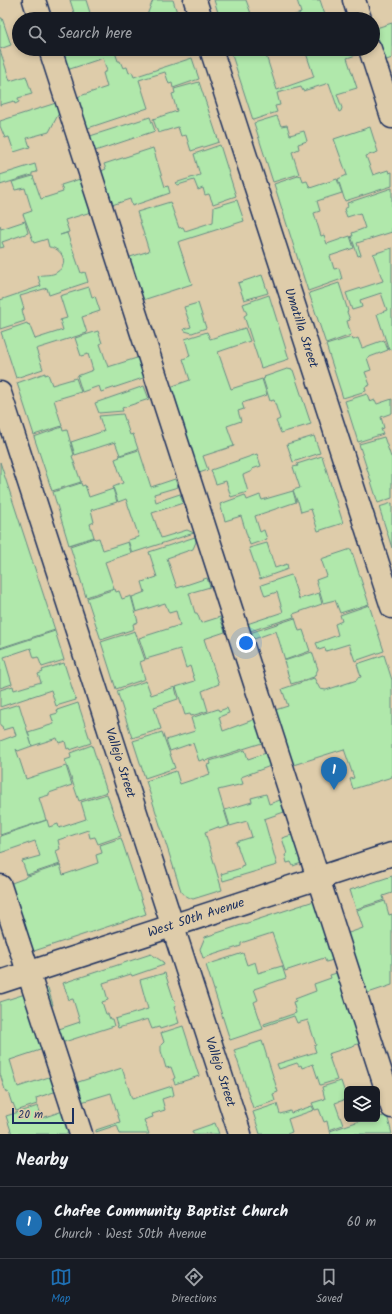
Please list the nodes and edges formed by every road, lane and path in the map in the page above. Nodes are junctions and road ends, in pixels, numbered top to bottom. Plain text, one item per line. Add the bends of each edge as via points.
1 (34, 0) edge
2 (195, 0) edge
3 (354, 0) edge
4 (38, 12) edge
5 (199, 12) edge
6 (358, 12) edge
7 (52, 56) edge
8 (213, 56) edge
9 (372, 56) edge
10 (392, 117) edge
11 (0, 393) edge
12 (392, 607) edge
13 (392, 854) edge
14 (318, 878) junction
15 (0, 886) edge
16 (173, 926) junction
17 (28, 972) junction
18 (0, 982) edge
19 (392, 1107) edge
20 (80, 1134) edge
21 (240, 1134) edge

1 - 4 street
2 - 5 street
3 - 6 street
7 - 14 street
8 - 12 street, Umatilla Street
9 - 10 street
11 - 16 street, Vallejo Street
13 - 14 street, West 50th Avenue
14 - 16 street, West 50th Avenue
14 - 19 street
15 - 17 street
16 - 17 street, West 50th Avenue
16 - 21 street, Vallejo Street
17 - 18 street, West 50th Avenue
17 - 20 street

